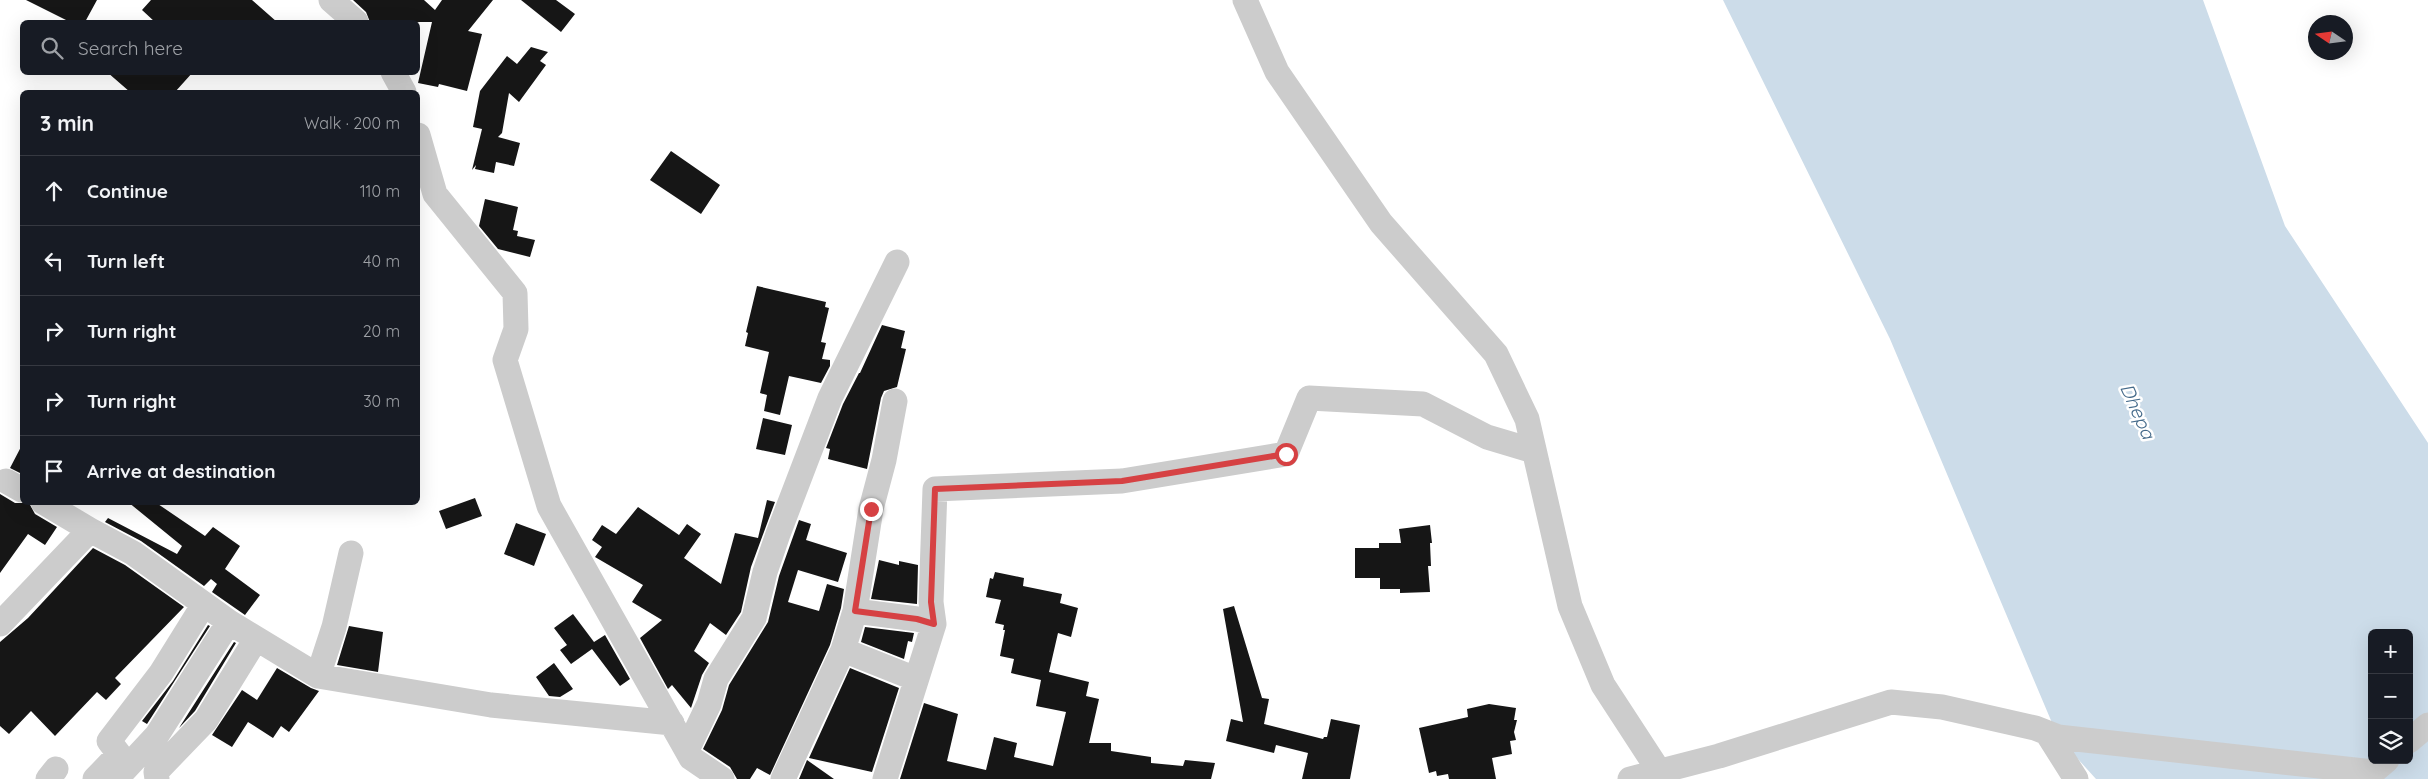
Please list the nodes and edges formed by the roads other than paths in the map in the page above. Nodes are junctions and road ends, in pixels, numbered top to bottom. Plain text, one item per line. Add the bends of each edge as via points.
1 (331, 0) edge
2 (1245, 0) edge
3 (354, 20) edge
4 (395, 75) edge
5 (403, 90) edge
6 (420, 142) edge
7 (897, 262) dead end
8 (895, 401) dead end
9 (1534, 451) junction
10 (49, 505) edge
11 (90, 530) junction
12 (351, 553) dead end
13 (204, 604) junction
14 (855, 611) junction
15 (230, 622) junction
16 (0, 624) edge
17 (934, 624) junction
18 (256, 639) junction
19 (843, 650) junction
20 (318, 676) junction
21 (916, 679) junction
22 (672, 723) junction
23 (2428, 725) edge
24 (2047, 733) junction
25 (2413, 738) edge
26 (687, 750) junction
27 (2380, 766) edge
28 (1661, 775) edge
29 (714, 777) edge
30 (96, 779) edge
31 (116, 779) edge
32 (157, 779) edge
33 (783, 779) edge
34 (885, 779) edge
35 (1630, 779) edge
36 (2076, 779) edge

1 - 3 street
2 - 9 street via 1277,72 1380,222 1496,354 1527,419
4 - 5 street
6 - 22 street via 435,194 515,293 516,329 505,360 549,506
7 - 26 street via 830,398 778,534 754,618 716,679
8 - 14 street via 871,509
9 - 17 street via 1487,437 1423,404 1309,398 1286,454 1122,481 935,489 931,602
9 - 28 street via 1570,606 1603,685
10 - 11 street
11 - 13 street via 133,553
11 - 16 street
12 - 20 street via 334,627
13 - 15 street
13 - 30 street via 161,672 109,741 119,754
14 - 17 street
14 - 19 street
15 - 18 street
15 - 31 street via 157,735
17 - 21 street
18 - 20 street
18 - 32 street via 206,720 156,772
19 - 21 street
19 - 33 street
20 - 22 street via 491,706
21 - 34 street
22 - 26 street
23 - 25 street
24 - 27 street via 2058,737
24 - 28 street via 1942,707 1891,702
24 - 36 street
26 - 29 street via 691,758
28 - 35 street

